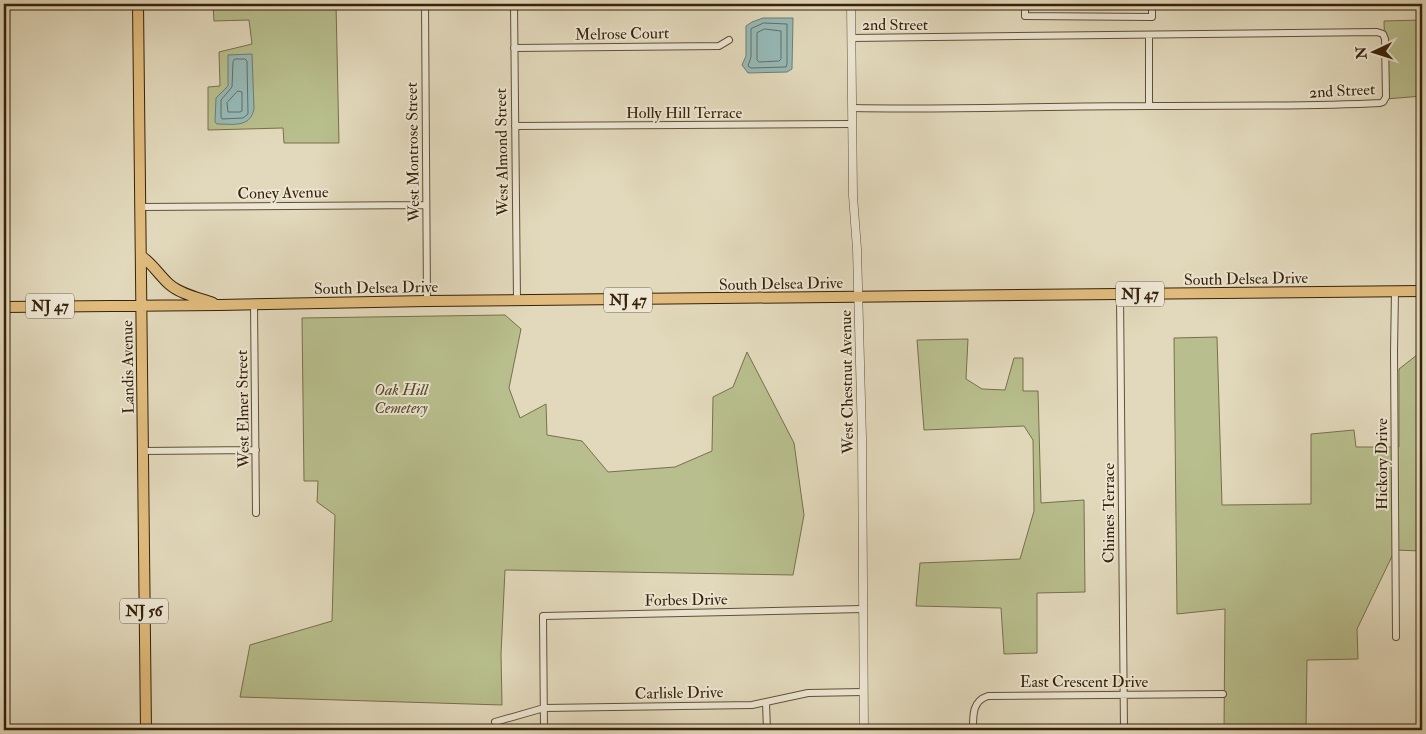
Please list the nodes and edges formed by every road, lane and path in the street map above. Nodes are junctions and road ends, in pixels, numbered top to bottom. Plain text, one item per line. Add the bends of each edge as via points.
1 (138, 4) edge
2 (424, 4) edge
3 (514, 4) edge
4 (851, 4) edge
5 (1025, 4) edge
6 (1152, 4) edge
7 (1149, 36) junction
8 (851, 38) junction
9 (729, 40) dead end
10 (514, 48) junction
11 (1149, 106) junction
12 (852, 108) junction
13 (852, 124) junction
14 (515, 126) junction
15 (426, 205) junction
16 (140, 207) junction
17 (141, 256) junction
18 (1422, 291) edge
19 (1395, 292) junction
20 (1120, 295) junction
21 (859, 297) junction
22 (427, 300) junction
23 (517, 300) junction
24 (254, 304) junction
25 (219, 305) junction
26 (141, 306) junction
27 (4, 307) edge
28 (256, 450) junction
29 (142, 451) junction
30 (256, 513) dead end
31 (862, 609) junction
32 (1396, 637) dead end
33 (863, 692) junction
34 (1124, 694) junction
35 (1223, 694) dead end
36 (766, 703) junction
37 (544, 708) junction
38 (495, 722) dead end
39 (146, 730) edge
40 (544, 730) edge
41 (766, 730) edge
42 (864, 730) edge
43 (973, 730) edge
44 (1124, 730) edge

1 - 16 main road, Landis Avenue
2 - 15 street, West Montrose Street
3 - 10 street, West Almond Street
4 - 8 street, West Chestnut Avenue
5 - 6 street via 1025,16 1152,17
7 - 8 street, 2nd Street
7 - 11 street
7 - 11 street, 2nd Street via 1377,32 1385,39 1386,97 1380,103 1357,104
8 - 12 street, West Chestnut Avenue
9 - 10 street, Melrose Court via 719,46
10 - 14 street, West Almond Street
11 - 12 street, 2nd Street
12 - 13 street, West Chestnut Avenue
13 - 14 street, Holly Hill Terrace
13 - 21 street, West Chestnut Avenue
14 - 23 street, West Almond Street
15 - 16 street, Coney Avenue
15 - 22 street, West Montrose Street
16 - 17 main road, Landis Avenue
17 - 25 main road via 177,290
17 - 26 main road, Landis Avenue
18 - 19 main road, South Delsea Drive / NJ 47
19 - 20 main road, South Delsea Drive / NJ 47
19 - 32 street, Hickory Drive
20 - 21 main road, South Delsea Drive / NJ 47
20 - 34 street, Chimes Terrace
21 - 23 main road, South Delsea Drive / NJ 47
21 - 31 street, West Chestnut Avenue
22 - 23 main road, South Delsea Drive / NJ 47
22 - 24 main road, South Delsea Drive / NJ 47
24 - 25 main road, South Delsea Drive / NJ 47
24 - 28 street, West Elmer Street
25 - 26 main road, South Delsea Drive / NJ 47
26 - 27 main road, NJ 47
26 - 29 main road, Landis Avenue / NJ 56
28 - 29 street
28 - 30 street, West Elmer Street
29 - 39 main road, Landis Avenue / NJ 56
31 - 33 street, West Chestnut Avenue
31 - 37 street, Forbes Drive via 544,616
33 - 36 street, Carlisle Drive via 808,693
33 - 42 street, West Chestnut Avenue
34 - 35 street, East Crescent Drive
34 - 43 street, East Crescent Drive via 988,696 980,700 973,711
34 - 44 street, Chimes Terrace
36 - 37 street, Carlisle Drive
36 - 41 street
37 - 38 street, Carlisle Drive
37 - 40 street

